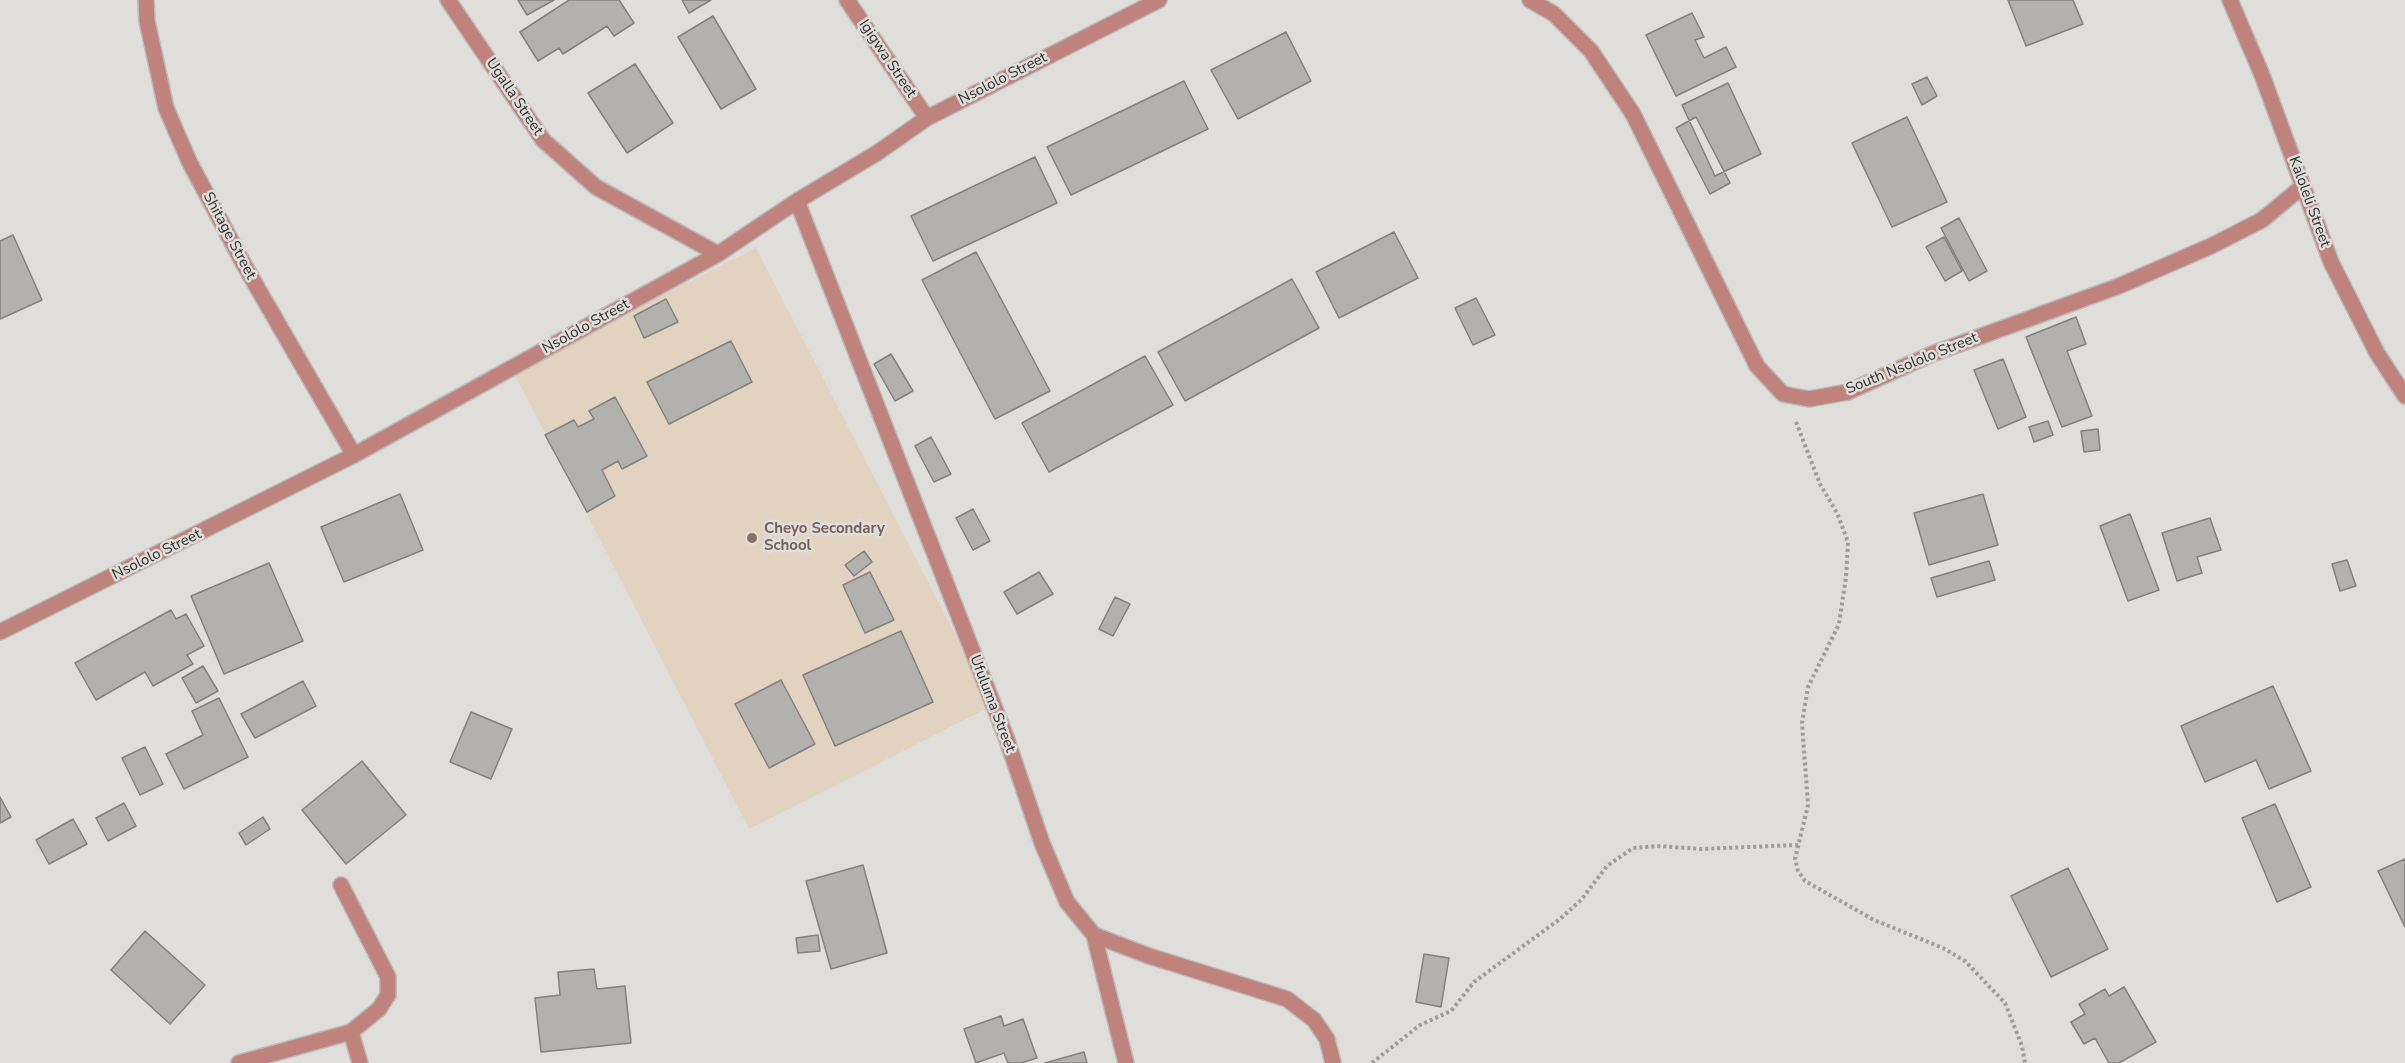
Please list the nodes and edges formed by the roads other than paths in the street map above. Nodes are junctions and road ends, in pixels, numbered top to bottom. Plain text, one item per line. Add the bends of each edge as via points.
1 (146, 0) edge
2 (447, 0) edge
3 (848, 0) edge
4 (1158, 0) edge
5 (1530, 0) edge
6 (2230, 0) edge
7 (927, 118) junction
8 (2303, 186) junction
9 (797, 201) junction
10 (718, 254) junction
11 (2405, 396) edge
12 (354, 455) junction
13 (0, 632) edge
14 (341, 885) dead end
15 (1094, 935) junction
16 (351, 1032) junction
17 (239, 1063) edge
18 (360, 1063) edge
19 (1126, 1063) edge
20 (1333, 1063) edge

1 - 12 street, Shitage Street via 166,108 189,161
2 - 10 street, Ugalla Street via 543,140 596,187
3 - 7 street, Igigwa Street
4 - 7 street, Nsololo Street
5 - 8 street, South Nsololo Street via 1554,14 1591,51 1633,114 1756,366 1783,394 1809,399 1848,392 1932,354 2119,286 2262,220
6 - 8 street, Kaloleli Street
7 - 9 street, Nsololo Street
8 - 11 street, Kaloleli Street via 2331,262 2377,353
9 - 10 street, Nsololo Street
9 - 15 street, Ufuluma Street via 1006,736 1042,843 1067,902
10 - 12 street, Nsololo Street
12 - 13 street, Nsololo Street
14 - 16 street via 388,977 384,1002
15 - 19 street
15 - 20 street, Ufuluma Street via 1287,999 1314,1020 1327,1039
16 - 17 street
16 - 18 street

